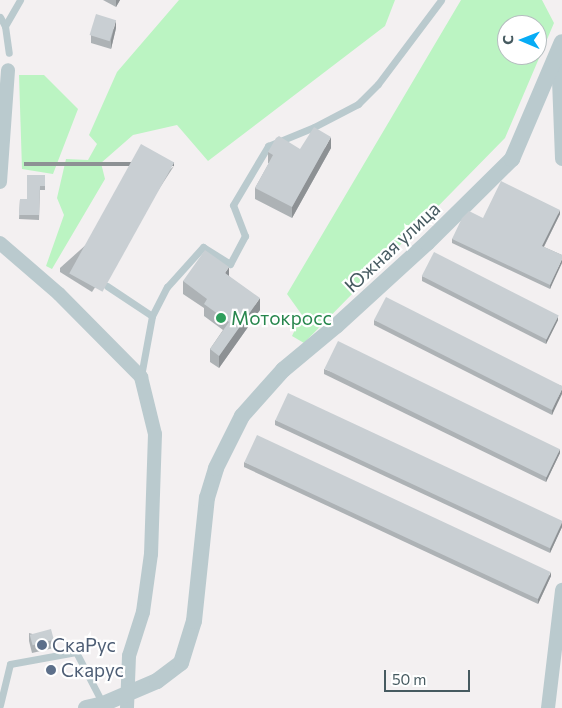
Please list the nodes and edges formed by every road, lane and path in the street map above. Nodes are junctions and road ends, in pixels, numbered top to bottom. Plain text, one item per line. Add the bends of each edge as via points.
1 (20, 0) edge
2 (441, 0) edge
3 (0, 17) edge
4 (5, 26) junction
5 (560, 46) edge
6 (9, 53) dead end
7 (8, 70) dead end
8 (562, 159) edge
9 (0, 182) edge
10 (0, 243) edge
11 (107, 286) dead end
12 (152, 316) junction
13 (141, 377) junction
14 (562, 590) edge
15 (127, 701) edge
16 (103, 704) junction
17 (0, 705) edge
18 (86, 708) edge
19 (548, 708) edge

1 - 4 lane
2 - 12 lane via 378,84 358,104 268,146 233,205 245,236 230,264 203,247 167,287
3 - 4 lane
4 - 6 lane
5 - 8 street
5 - 15 street, Южная улица via 512,159 427,243 283,370 242,416 216,468 207,498 194,621 182,663
7 - 9 street
10 - 13 street via 60,294
11 - 12 lane
12 - 13 lane
13 - 15 street via 155,434 151,554 143,612 129,656
14 - 19 street
15 - 16 street, Южная улица
16 - 17 lane via 76,652 10,664
16 - 18 street, Южная улица

